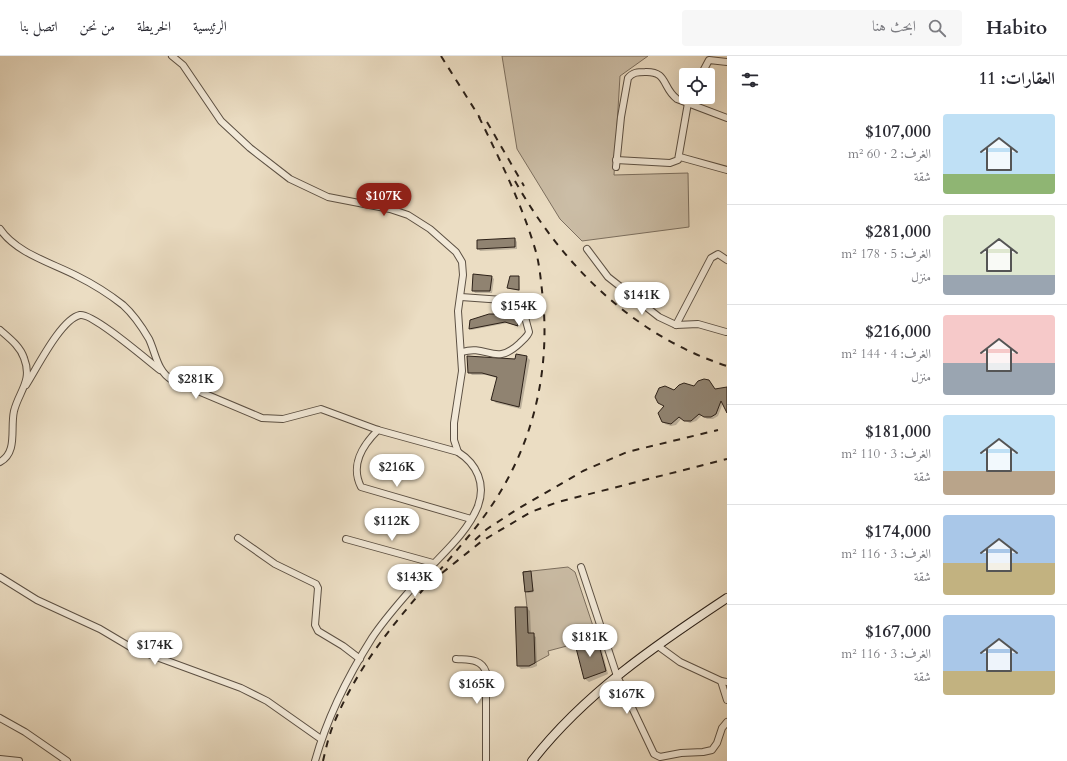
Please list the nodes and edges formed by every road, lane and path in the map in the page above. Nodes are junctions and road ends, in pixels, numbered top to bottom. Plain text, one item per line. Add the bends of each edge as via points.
1 (172, 56) edge
2 (727, 62) edge
3 (705, 68) edge
4 (679, 98) edge
5 (688, 104) edge
6 (691, 104) edge
7 (727, 118) edge
8 (680, 157) junction
9 (727, 170) edge
10 (0, 229) edge
11 (587, 249) dead end
12 (727, 260) edge
13 (461, 297) junction
14 (676, 325) junction
15 (0, 330) edge
16 (727, 332) edge
17 (462, 352) junction
18 (160, 370) junction
19 (26, 385) junction
20 (378, 430) junction
21 (458, 452) junction
22 (0, 462) edge
23 (471, 519) junction
24 (238, 538) dead end
25 (346, 539) dead end
26 (433, 563) junction
27 (581, 568) dead end
28 (0, 577) edge
29 (727, 598) edge
30 (658, 646) junction
31 (360, 659) junction
32 (456, 659) dead end
33 (617, 676) junction
34 (724, 682) edge
35 (727, 700) edge
36 (0, 718) edge
37 (727, 722) edge
38 (321, 739) junction
39 (0, 760) edge
40 (18, 761) edge
41 (67, 761) edge
42 (315, 761) edge
43 (486, 761) edge
44 (532, 761) edge

1 - 13 street via 183,65 221,120 250,148 290,179 328,197 400,212 430,229 456,252 462,262
2 - 3 street via 709,60
4 - 8 street via 672,95 662,76 657,73 632,74 628,78 616,163 670,163
5 - 8 street
6 - 7 street
8 - 9 street
10 - 18 street via 28,253 79,277 125,307 148,338
11 - 14 street via 608,277 659,317
12 - 14 street via 718,254 711,258
13 - 17 street via 458,311
13 - 17 street via 517,301 522,306 529,332 512,350 502,355 473,349
14 - 16 street via 698,324
15 - 19 street via 19,348 24,358
17 - 21 street via 462,371 454,423 454,440
18 - 19 street via 94,319 80,315 61,329
18 - 20 street via 172,380 262,418 283,419 321,409
19 - 22 street via 14,412 10,450 6,459
20 - 21 street
20 - 23 street via 360,451 357,462 361,488
21 - 23 street via 468,458 477,470 481,482 478,505
23 - 26 street via 448,549
24 - 31 street via 275,564 316,584 317,630
25 - 26 street
26 - 31 street via 386,618
27 - 33 street
28 - 38 street via 37,600 100,629 132,648 267,700
29 - 30 main road
30 - 33 main road
30 - 34 street via 680,662
31 - 38 street
32 - 43 street via 477,661 486,672
33 - 37 street via 657,757 712,750
33 - 44 main road via 562,724
34 - 35 street
36 - 41 street
38 - 42 street
39 - 40 street

